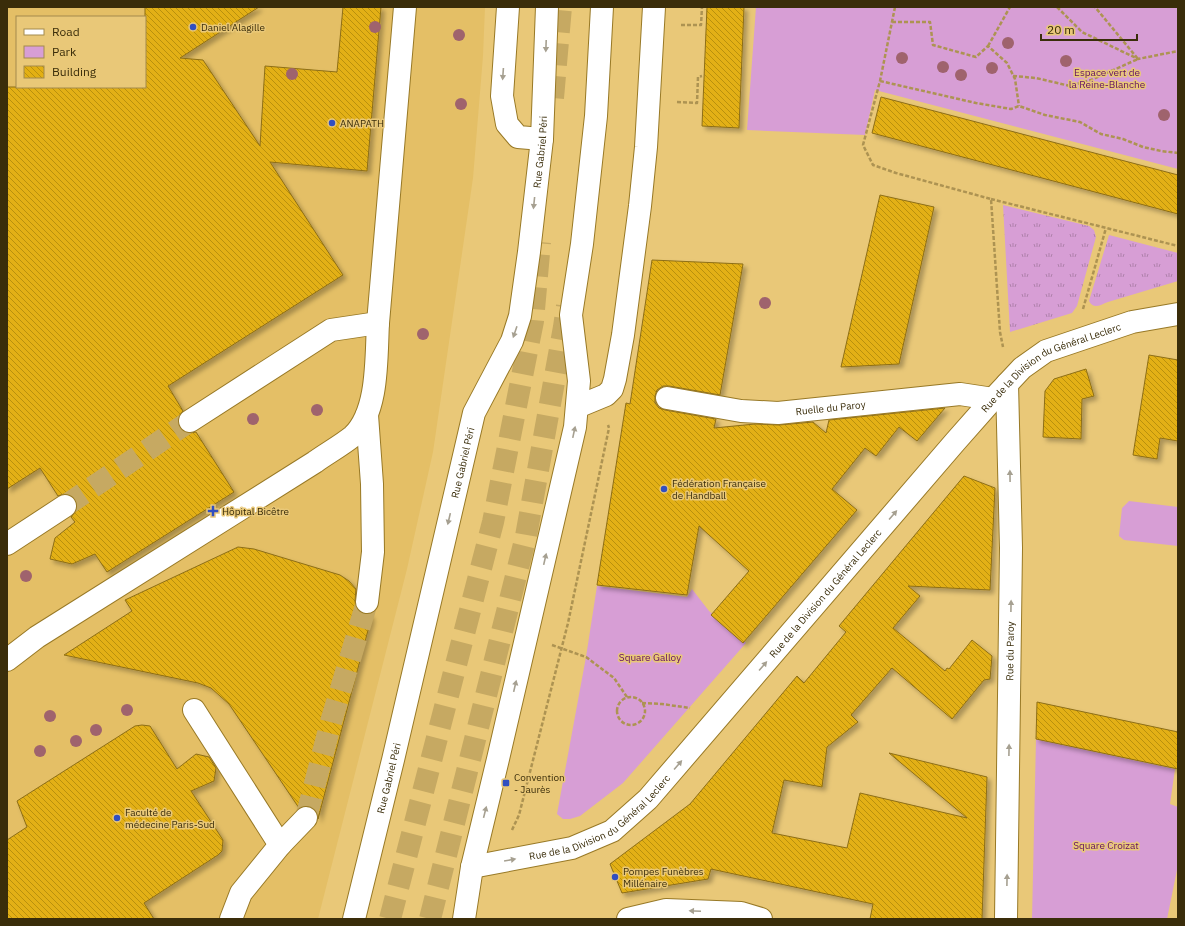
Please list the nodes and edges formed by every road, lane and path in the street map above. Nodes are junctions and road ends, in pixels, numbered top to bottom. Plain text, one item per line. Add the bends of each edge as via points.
1 (405, 7) edge
2 (508, 7) edge
3 (547, 7) edge
4 (602, 7) edge
5 (654, 7) edge
6 (702, 7) edge
7 (896, 7) edge
8 (1010, 7) edge
9 (1057, 7) edge
10 (1095, 7) edge
11 (701, 19) dead end
12 (892, 22) junction
13 (988, 46) junction
14 (1178, 51) edge
15 (1138, 59) junction
16 (702, 76) dead end
17 (1013, 76) junction
18 (880, 81) junction
19 (697, 96) dead end
20 (1018, 106) junction
21 (542, 139) junction
22 (1178, 153) edge
23 (991, 199) junction
24 (1106, 228) junction
25 (1178, 246) edge
26 (1178, 314) edge
27 (378, 323) junction
28 (1086, 338) junction
29 (1004, 351) dead end
30 (1000, 391) junction
31 (667, 398) dead end
32 (577, 407) junction
33 (367, 415) junction
34 (190, 421) tunnel mouth
35 (606, 421) dead end
36 (65, 506) tunnel mouth
37 (7, 544) edge
38 (366, 602) tunnel mouth
39 (527, 637) junction
40 (561, 648) junction
41 (11, 651) edge
42 (628, 697) junction
43 (642, 703) junction
44 (680, 706) dead end
45 (194, 710) dead end
46 (306, 818) tunnel mouth
47 (508, 834) dead end
48 (280, 845) junction
49 (472, 867) junction
50 (232, 919) edge
51 (354, 919) edge
52 (464, 919) edge
53 (628, 919) edge
54 (761, 919) edge
55 (1006, 919) edge

1 - 27 main road
2 -> 21 main road via 502,96 507,124 518,137
3 -> 21 main road, Rue Gabriel Péri
4 - 32 main road via 596,116 572,315 579,380
5 - 32 main road via 640,206 615,379 612,388 606,394
6 - 11 path
7 - 12 path
8 - 13 path
9 - 15 path via 1082,32
10 - 15 path
12 - 13 path via 930,22 932,45 976,57
12 - 18 path
13 - 17 path via 1007,63
14 - 15 path
15 - 17 path via 1091,80 1070,86 1036,78
16 - 19 path via 698,76
17 - 20 path
18 - 20 path via 976,103 1010,109
18 - 23 path via 863,145 873,165
20 - 22 path via 1044,115 1080,122 1101,134 1143,147
21 -> 51 main road, Rue Gabriel Péri via 520,316 512,341 474,413
23 - 24 path
23 - 29 path via 1000,332
24 - 25 path
24 - 28 path via 1081,314
26 - 28 main road, Rue de la Division du Général Leclerc via 1132,322
27 - 33 main road via 372,399
27 - 34 main road via 331,330
28 - 30 main road, Rue de la Division du Général Leclerc via 1046,351 1022,368
30 - 31 main road, Ruelle du Paroy via 778,413 741,411
49 -> 30 main road, Rue de la Division du Général Leclerc via 572,848 612,831 648,799
55 -> 30 main road, Rue du Paroy via 1011,548
39 -> 32 main road via 570,450
33 - 38 main road via 374,552
33 - 41 main road via 353,436 315,462 44,633
35 - 40 path via 609,428
36 - 37 main road
39 - 40 path
49 -> 39 main road
40 - 42 path via 586,657 614,678
40 - 47 path via 519,815
42 - 43 path via 637,698
42 - 43 path via 617,706 619,719 626,724 635,724 642,719
43 - 44 path
45 - 48 main road
46 - 48 main road
48 - 50 main road via 241,893
49 - 52 main road
54 -> 53 main road via 741,913 666,910

